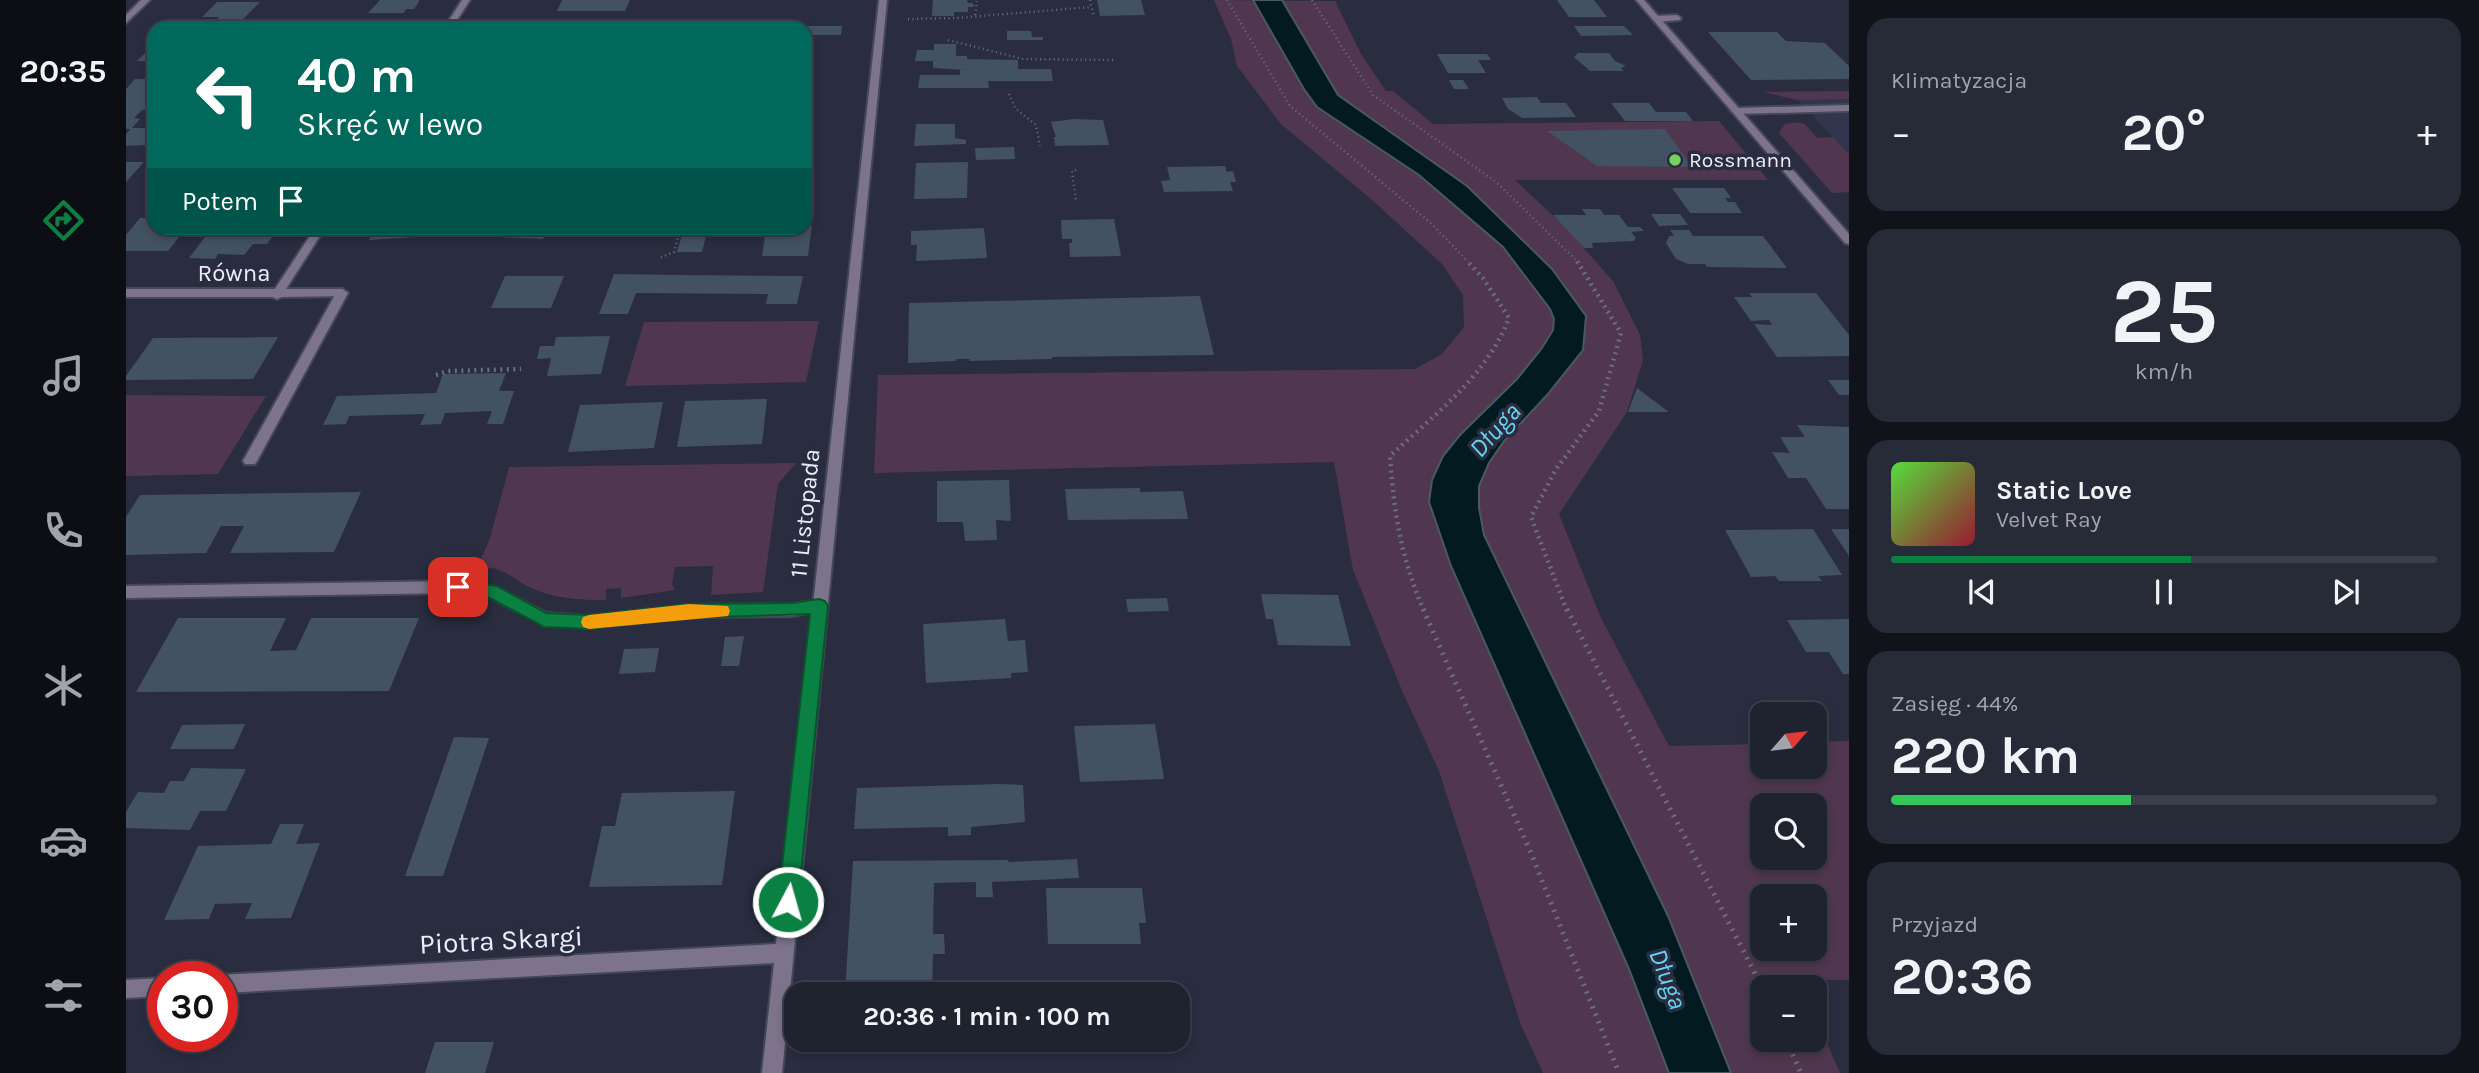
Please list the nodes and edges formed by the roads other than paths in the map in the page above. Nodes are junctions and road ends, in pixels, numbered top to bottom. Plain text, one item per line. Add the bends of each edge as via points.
1 (146, 0) edge
2 (466, 0) edge
3 (883, 0) edge
4 (1640, 0) edge
5 (1677, 18) dead end
6 (1656, 19) junction
7 (126, 20) edge
8 (452, 21) edge
9 (1849, 108) edge
10 (1736, 111) junction
11 (316, 235) edge
12 (1849, 241) edge
13 (126, 293) edge
14 (277, 295) junction
15 (250, 461) dead end
16 (126, 592) edge
17 (819, 606) junction
18 (782, 953) junction
19 (238, 983) edge
20 (147, 988) edge
21 (126, 989) edge
22 (772, 1073) edge

1 - 7 street
2 - 8 street
3 - 17 street, 11 Listopada
4 - 6 street
5 - 6 street
6 - 10 street
9 - 10 street
10 - 12 street
11 - 14 street
13 - 14 street, Równa
14 - 15 street, Równa via 342,293
16 - 17 street via 458,587 491,591 544,620 589,622 689,611
17 - 18 street, 11 Listopada
18 - 19 street, Piotra Skargi
18 - 22 street, 11 Listopada
20 - 21 street

